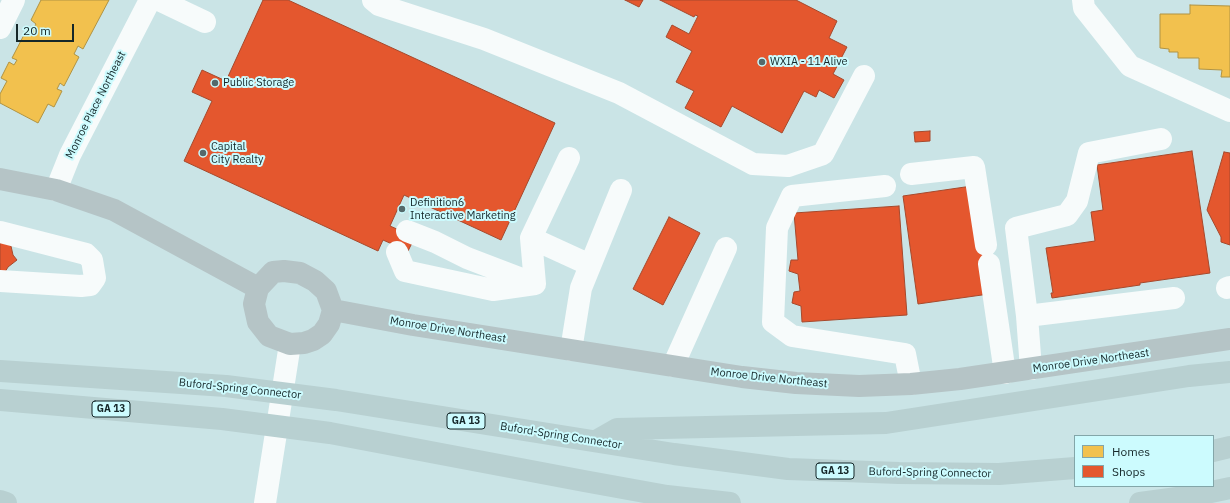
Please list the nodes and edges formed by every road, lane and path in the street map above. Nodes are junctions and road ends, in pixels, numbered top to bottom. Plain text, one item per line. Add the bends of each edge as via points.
1 (14, 0) edge
2 (150, 0) edge
3 (159, 0) edge
4 (373, 0) edge
5 (1083, 0) edge
6 (205, 22) dead end
7 (0, 28) edge
8 (864, 76) dead end
9 (1230, 111) edge
10 (1161, 139) dead end
11 (569, 158) dead end
12 (911, 174) dead end
13 (0, 179) edge
14 (885, 186) dead end
15 (56, 190) junction
16 (620, 190) dead end
17 (407, 231) dead end
18 (0, 232) edge
19 (531, 238) junction
20 (726, 248) dead end
21 (397, 252) dead end
22 (590, 265) junction
23 (0, 281) edge
24 (535, 284) junction
25 (258, 288) junction
26 (1174, 298) dead end
27 (333, 310) junction
28 (1027, 316) junction
29 (1230, 339) edge
30 (290, 344) junction
31 (571, 350) junction
32 (0, 361) edge
33 (673, 366) junction
34 (1032, 369) junction
35 (0, 371) edge
36 (27, 372) junction
37 (1230, 372) edge
38 (1005, 373) junction
39 (911, 384) junction
40 (0, 400) edge
41 (596, 441) junction
42 (1230, 447) edge
43 (1214, 451) edge
44 (1074, 468) edge
45 (1230, 488) edge
46 (0, 502) edge
47 (5, 503) edge
48 (265, 503) edge
49 (730, 503) edge
50 (1140, 503) edge

1 - 7 street
2 - 15 street, Monroe Place Northeast via 70,155
3 - 6 street
4 - 8 street via 379,5 484,39 619,92 753,164 788,166 823,154
5 - 9 street via 1084,8 1130,66
10 - 28 street via 1089,153 1077,201 1066,215 1016,228
11 - 19 street
12 - 38 street via 974,167
13 - 15 main road
14 - 39 street via 792,196 777,228 773,322 792,336 905,354
15 - 25 main road via 114,210
16 - 22 street
17 - 24 street
18 - 23 street via 86,254 92,260 95,278 90,284 81,286
19 - 22 street
19 - 24 street
20 - 33 street
21 - 24 street via 405,271 493,290
22 - 31 street via 581,288
25 - 27 main road via 273,272 300,273 316,281 326,291
25 - 30 main road via 254,304 258,322 269,336
26 - 28 street
27 - 30 main road via 329,324 322,334 304,343
27 - 31 main road, Monroe Drive Northeast
28 - 34 street
29 - 34 main road, Monroe Drive Northeast
30 - 48 street
31 - 33 main road, Monroe Drive Northeast
32 - 36 highway
33 - 39 main road, Monroe Drive Northeast via 796,383 859,386
34 - 38 main road, Monroe Drive Northeast
35 - 36 highway, Buford-Spring Connector / GA 13
36 - 41 highway, Buford-Spring Connector / GA 13 via 226,386 336,400
37 - 41 highway via 1189,376 886,423 617,429
38 - 39 main road, Monroe Drive Northeast
40 - 49 highway, GA 13 via 222,419 330,433 667,496
41 - 44 highway, Buford-Spring Connector / GA 13 via 788,469 999,474
42 - 43 highway
45 - 50 highway
46 - 47 highway

